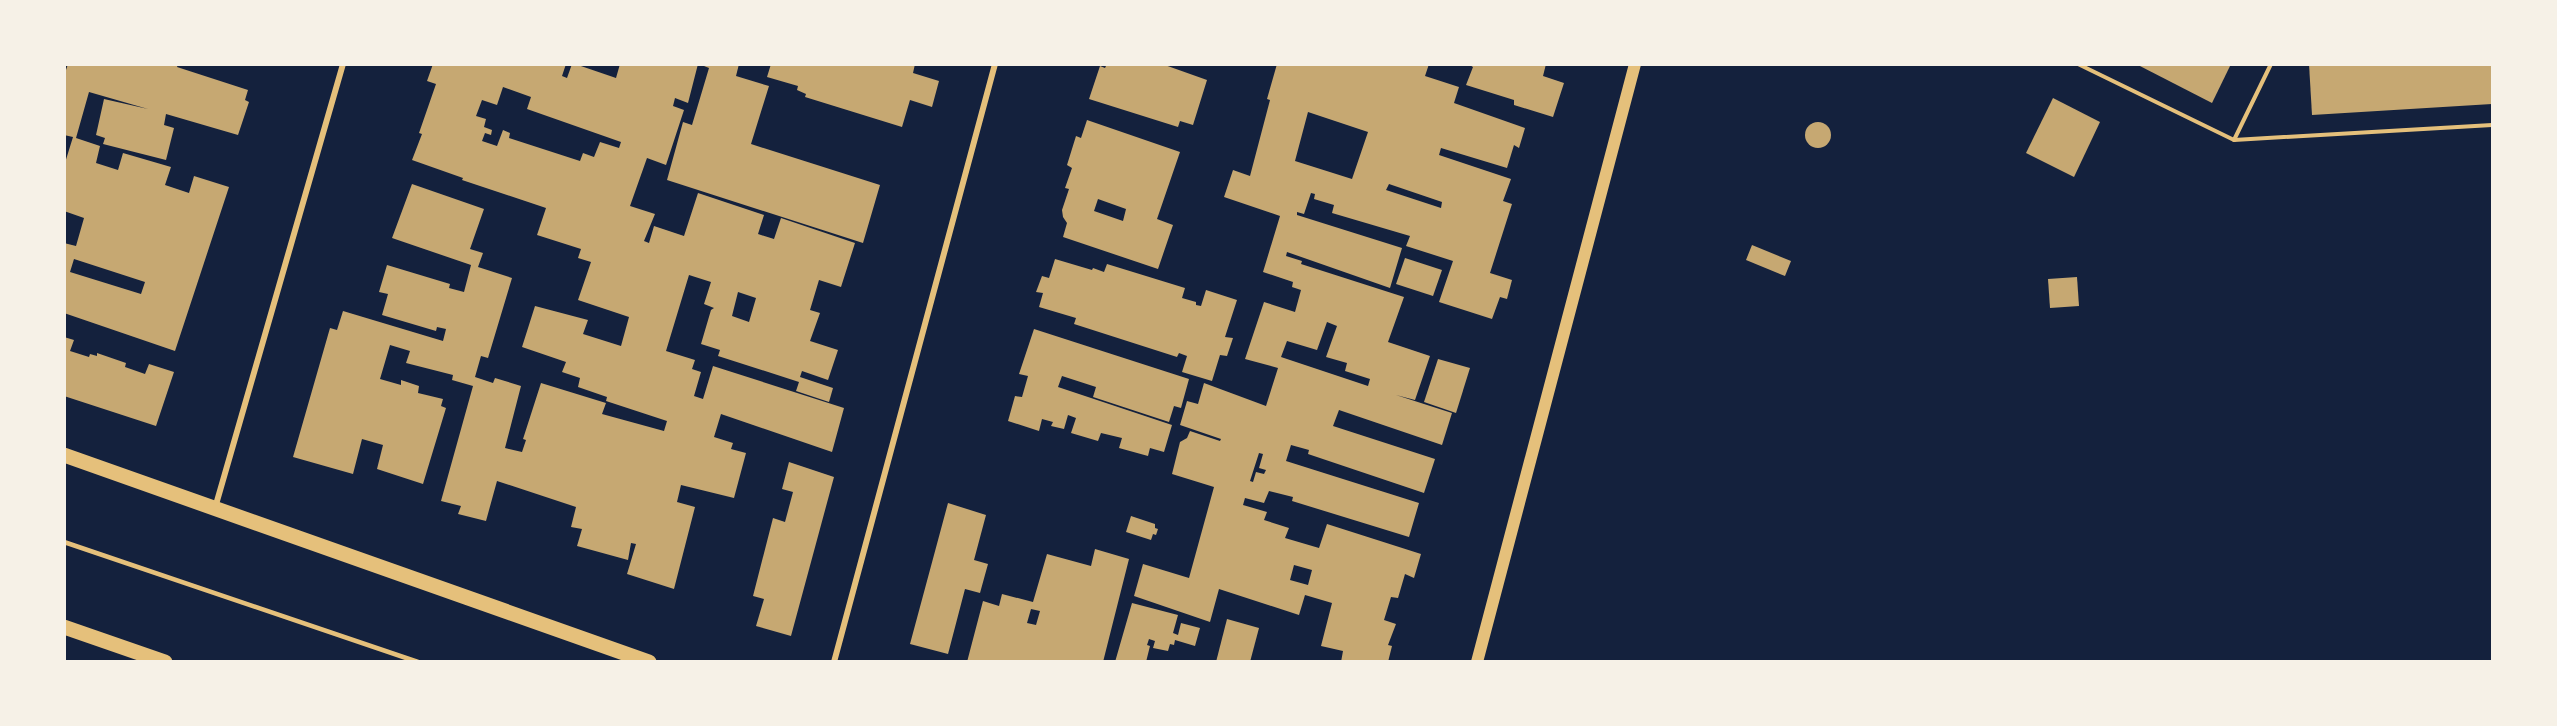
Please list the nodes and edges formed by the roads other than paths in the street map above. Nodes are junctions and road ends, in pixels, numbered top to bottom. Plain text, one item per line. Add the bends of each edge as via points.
1 (343, 64) edge
2 (995, 64) edge
3 (1635, 64) edge
4 (64, 455) edge
5 (215, 509) junction
6 (64, 542) edge
7 (64, 627) edge
8 (165, 662) edge
9 (418, 662) edge
10 (649, 662) edge
11 (834, 662) edge
12 (1477, 662) edge

1 - 5 street
2 - 11 street
3 - 12 main road
4 - 5 main road
5 - 10 main road
6 - 9 lane
7 - 8 main road

